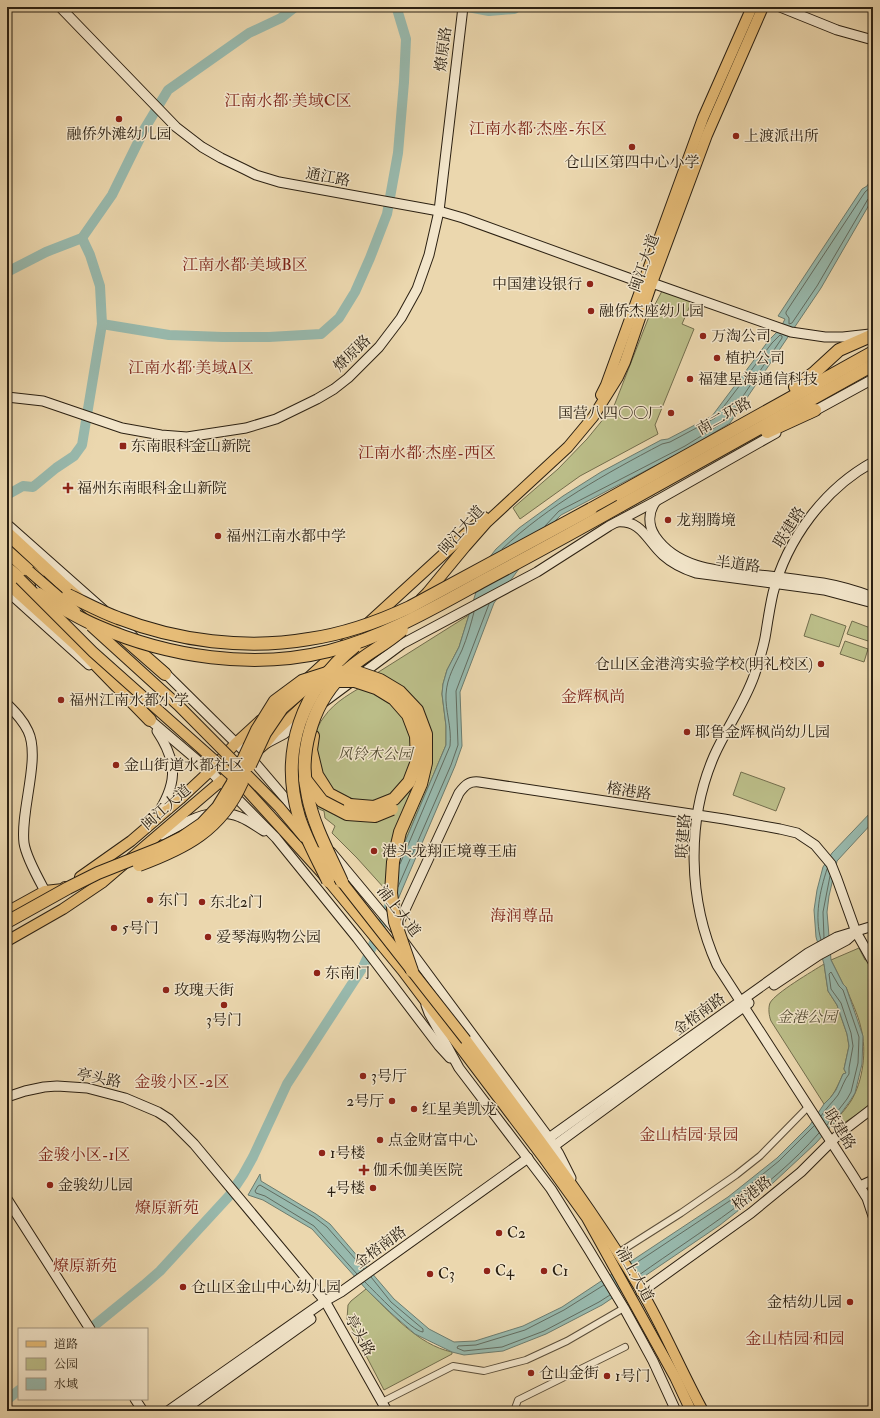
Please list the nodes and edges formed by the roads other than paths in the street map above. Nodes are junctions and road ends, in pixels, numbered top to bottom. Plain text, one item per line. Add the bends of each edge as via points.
1 (60, 7) edge
2 (752, 7) edge
3 (763, 7) edge
4 (780, 7) edge
5 (462, 11) edge
6 (873, 40) edge
7 (439, 211) junction
8 (648, 283) junction
9 (873, 334) edge
10 (873, 352) edge
11 (873, 365) edge
12 (873, 379) edge
13 (7, 396) edge
14 (815, 410) junction
15 (722, 435) junction
16 (727, 447) junction
17 (873, 462) edge
18 (656, 501) junction
19 (615, 523) junction
20 (8, 527) edge
21 (7, 551) edge
22 (7, 568) edge
23 (29, 571) junction
24 (20, 579) junction
25 (777, 580) junction
26 (7, 582) edge
27 (7, 591) edge
28 (427, 593) junction
29 (873, 597) edge
30 (873, 603) edge
31 (410, 607) junction
32 (414, 620) junction
33 (365, 671) junction
34 (165, 674) junction
35 (7, 704) edge
36 (316, 713) junction
37 (150, 720) junction
38 (297, 730) junction
39 (236, 742) junction
40 (266, 743) junction
41 (250, 757) junction
42 (426, 763) junction
43 (210, 772) junction
44 (220, 781) junction
45 (697, 816) junction
46 (301, 817) junction
47 (150, 825) junction
48 (276, 838) junction
49 (147, 844) junction
50 (328, 881) junction
51 (342, 882) junction
52 (44, 891) junction
53 (7, 912) edge
54 (7, 922) edge
55 (873, 926) edge
56 (393, 927) junction
57 (7, 930) edge
58 (856, 932) junction
59 (7, 941) edge
60 (873, 962) edge
61 (412, 971) junction
62 (424, 998) junction
63 (742, 1004) junction
64 (459, 1068) junction
65 (7, 1097) edge
66 (809, 1106) junction
67 (873, 1108) edge
68 (832, 1141) junction
69 (552, 1142) junction
70 (528, 1158) junction
71 (873, 1180) edge
72 (860, 1186) junction
73 (578, 1192) junction
74 (7, 1199) edge
75 (873, 1216) edge
76 (618, 1253) junction
77 (641, 1292) junction
78 (327, 1304) junction
79 (624, 1308) junction
80 (87, 1325) edge
81 (625, 1346) dead end
82 (136, 1400) edge
83 (382, 1402) junction
84 (143, 1411) edge
85 (168, 1411) edge
86 (182, 1411) edge
87 (387, 1411) edge
88 (514, 1411) edge
89 (676, 1411) edge
90 (691, 1411) edge
91 (704, 1411) edge

1 - 7 main road, 通江路 via 176,127 221,158 256,175 279,182
2 - 8 main road, 闽江大道 via 703,118
3 - 8 main road, 闽江大道 via 716,114
4 - 6 main road via 837,30
5 - 7 main road, 燎原路
7 - 8 main road, 通江路
7 - 13 main road, 燎原路 via 417,289 393,330 348,378 326,394 294,411 237,430 187,437 122,428 43,401
8 - 9 main road, 通江路 via 780,329 808,336
8 - 28 main road, 闽江大道 via 621,372 593,417 568,447 487,522
8 - 39 main road, 闽江大道 via 606,385 590,414 569,439
9 - 15 highway via 839,350 808,377
10 - 15 highway, 南二环路
11 - 16 highway, 南二环路
12 - 14 main road
14 - 16 highway
14 - 18 main road
15 - 31 highway, 南二环路, bridge
16 - 32 highway, 南二环路, bridge
17 - 25 main road, 联建路 via 841,485 816,509 797,538
18 - 19 main road
18 - 25 main road, 半道路 via 650,515 652,531 663,546 678,557 708,568
19 - 25 main road, 半道路 via 624,522 640,529 664,556 686,569 701,574
19 - 33 main road via 537,572 402,644
20 - 34 highway via 61,583
20 - 34 main road, 浦上大道 via 130,632
21 - 23 highway
22 - 24 highway
23 - 31 highway, bridge via 68,595 118,618 176,635 211,641 267,643 308,640 358,627
23 - 51 main road, 浦上大道, bridge via 178,705 279,807
24 - 32 highway, bridge via 64,610 114,633 153,646 210,657 250,660 328,651 368,639
24 - 50 main road, 浦上大道, bridge via 93,652 243,786
25 - 29 main road, 半道路 via 831,584
25 - 30 main road, 半道路 via 832,591
25 - 45 main road, 联建路 via 755,674 742,705 713,758
26 - 37 highway via 78,646
27 - 37 main road
28 - 33 main road
28 - 40 main road, 闽江大道
31 - 38 highway, bridge via 362,640 330,669 310,698
32 - 36 highway, bridge via 353,664 330,689
33 - 36 main road
34 - 39 main road, 浦上大道
35 - 52 main road via 28,731 32,745 24,844
36 - 40 main road
36 - 46 main road via 305,730 299,755 297,788
36 - 51 highway, bridge via 309,733 305,779 313,817
36 - 57 highway, bridge via 312,750 316,775 329,794 350,806 374,807 394,799 409,782 417,761 416,736 408,715 394,699 376,688 355,681 330,681 304,690 282,708 265,733 240,788 226,810 207,830 164,856 100,880
37 - 43 main road
37 - 47 main road via 165,742 173,766 173,777 166,801
38 - 42 highway, bridge via 298,753 306,779 322,801 347,814 375,816 399,806 417,786
38 - 50 highway, bridge via 292,762 295,799 307,838
39 - 41 main road, 浦上大道
39 - 43 main road, 闽江大道
40 - 41 main road, 闽江大道
41 - 44 main road, 闽江大道
41 - 46 main road, 浦上大道
42 - 54 highway, bridge via 426,734 416,710 400,692 380,680 356,672 330,672 302,681 275,701 256,730 232,784 218,807 202,824 183,837 98,873
42 - 61 highway, bridge via 421,784 400,832 392,862 391,893 395,922
43 - 44 main road
43 - 47 main road, 闽江大道
44 - 48 main road
44 - 49 main road, 闽江大道
45 - 56 main road, 榕港路 via 479,782 468,783 459,793
45 - 58 main road, 榕港路 via 780,829 797,833 807,839 820,850 830,864
45 - 63 main road, 联建路 via 695,869 703,926 717,965
46 - 56 main road, 浦上大道
47 - 52 main road, 闽江大道 via 63,889
48 - 49 main road via 239,816 216,813 196,817
48 - 64 main road
49 - 59 main road, 闽江大道 via 103,882 63,909
50 - 62 main road, 浦上大道
51 - 61 main road, 浦上大道, bridge
52 - 53 main road, 闽江大道
55 - 58 main road, 金榕南路
56 - 69 main road, 浦上大道
58 - 60 main road, 榕港路
58 - 63 main road, 金榕南路 via 845,934 817,948
61 - 73 main road, 浦上大道, bridge
62 - 64 main road via 429,1013
62 - 90 main road, 浦上大道 via 587,1218 675,1377
63 - 66 main road, 联建路
63 - 69 main road, 金榕南路
64 - 70 main road
65 - 78 main road, 亭头路 via 34,1089 57,1086 87,1088 125,1098 169,1119 188,1137 243,1201
66 - 68 main road, 联建路
66 - 76 street via 760,1156 736,1175
67 - 68 main road, 榕港路
68 - 72 main road, 联建路
68 - 77 main road, 榕港路 via 801,1172 752,1213
69 - 73 main road, 浦上大道
70 - 78 main road, 金榕南路
70 - 79 main road via 555,1196
71 - 72 main road
72 - 75 main road, 联建路
73 - 76 main road, 浦上大道
74 - 80 main road
76 - 77 main road, 浦上大道
77 - 91 main road, 浦上大道
78 - 83 main road, 亭头路
78 - 85 main road, 金榕南路
78 - 86 main road, 金榕南路
79 - 83 street via 567,1341 526,1360 484,1371 453,1366
79 - 89 main road via 653,1361
81 - 88 street via 518,1400
82 - 84 main road
83 - 87 main road, 亭头路

